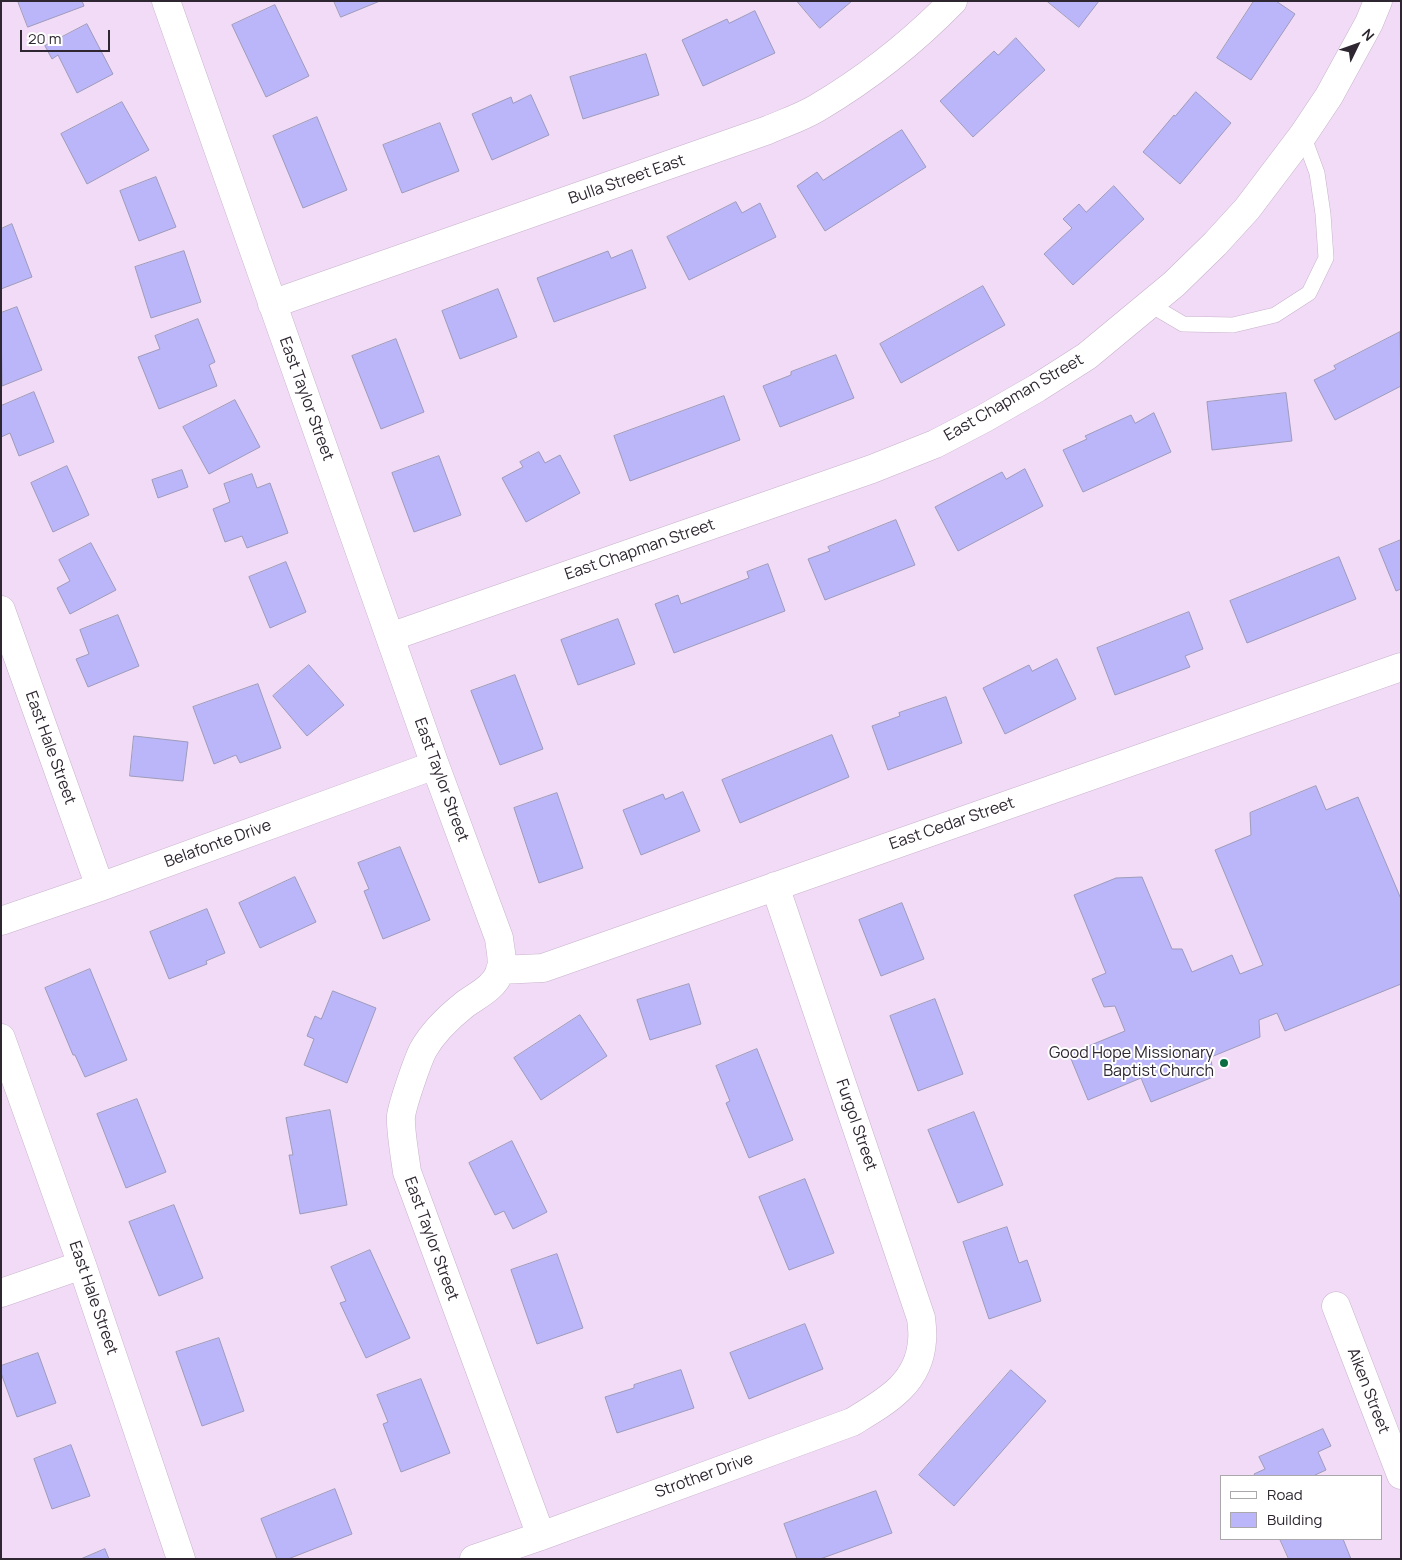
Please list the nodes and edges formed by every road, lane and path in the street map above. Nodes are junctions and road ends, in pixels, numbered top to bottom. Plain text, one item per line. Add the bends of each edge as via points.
1 (166, 1) edge
2 (953, 1) edge
3 (1378, 1) edge
4 (1303, 135) junction
5 (272, 304) junction
6 (1149, 304) junction
7 (1, 610) edge
8 (390, 637) junction
9 (1401, 666) edge
10 (435, 765) junction
11 (775, 886) junction
12 (100, 887) junction
13 (1, 921) edge
14 (500, 970) junction
15 (1, 1038) edge
16 (82, 1265) junction
17 (1, 1293) edge
18 (1336, 1306) dead end
19 (917, 1366) joint
20 (1401, 1475) edge
21 (540, 1536) junction
22 (182, 1559) edge
23 (474, 1559) edge

1 - 5 street, East Taylor Street
2 - 5 street, Bulla Street East via 898,52 858,81 815,109 768,130
3 - 4 street, East Chapman Street via 1329,96
4 - 6 street, East Chapman Street via 1247,209 1174,284
4 - 6 lane via 1317,172 1326,258 1309,293 1275,314 1233,325 1183,324
5 - 8 street, East Taylor Street
6 - 8 street, East Chapman Street via 1087,356 935,444 872,469
7 - 12 street, East Hale Street
8 - 10 street, East Taylor Street
9 - 11 street, East Cedar Street
10 - 12 street, Belafonte Drive
10 - 14 street, East Taylor Street via 499,938
11 - 14 street, East Cedar Street via 543,968
11 - 19 street, Furgol Street via 921,1318 922,1342
12 - 13 street, Belafonte Drive
14 - 21 street, East Taylor Street via 495,981 441,1026 423,1050 401,1116 407,1172
15 - 16 street, East Hale Street
16 - 17 street
16 - 22 street, East Hale Street
18 - 20 street, Aiken Street
19 - 21 street, Strother Drive via 904,1386 884,1403 852,1422
21 - 23 street, Strother Drive

